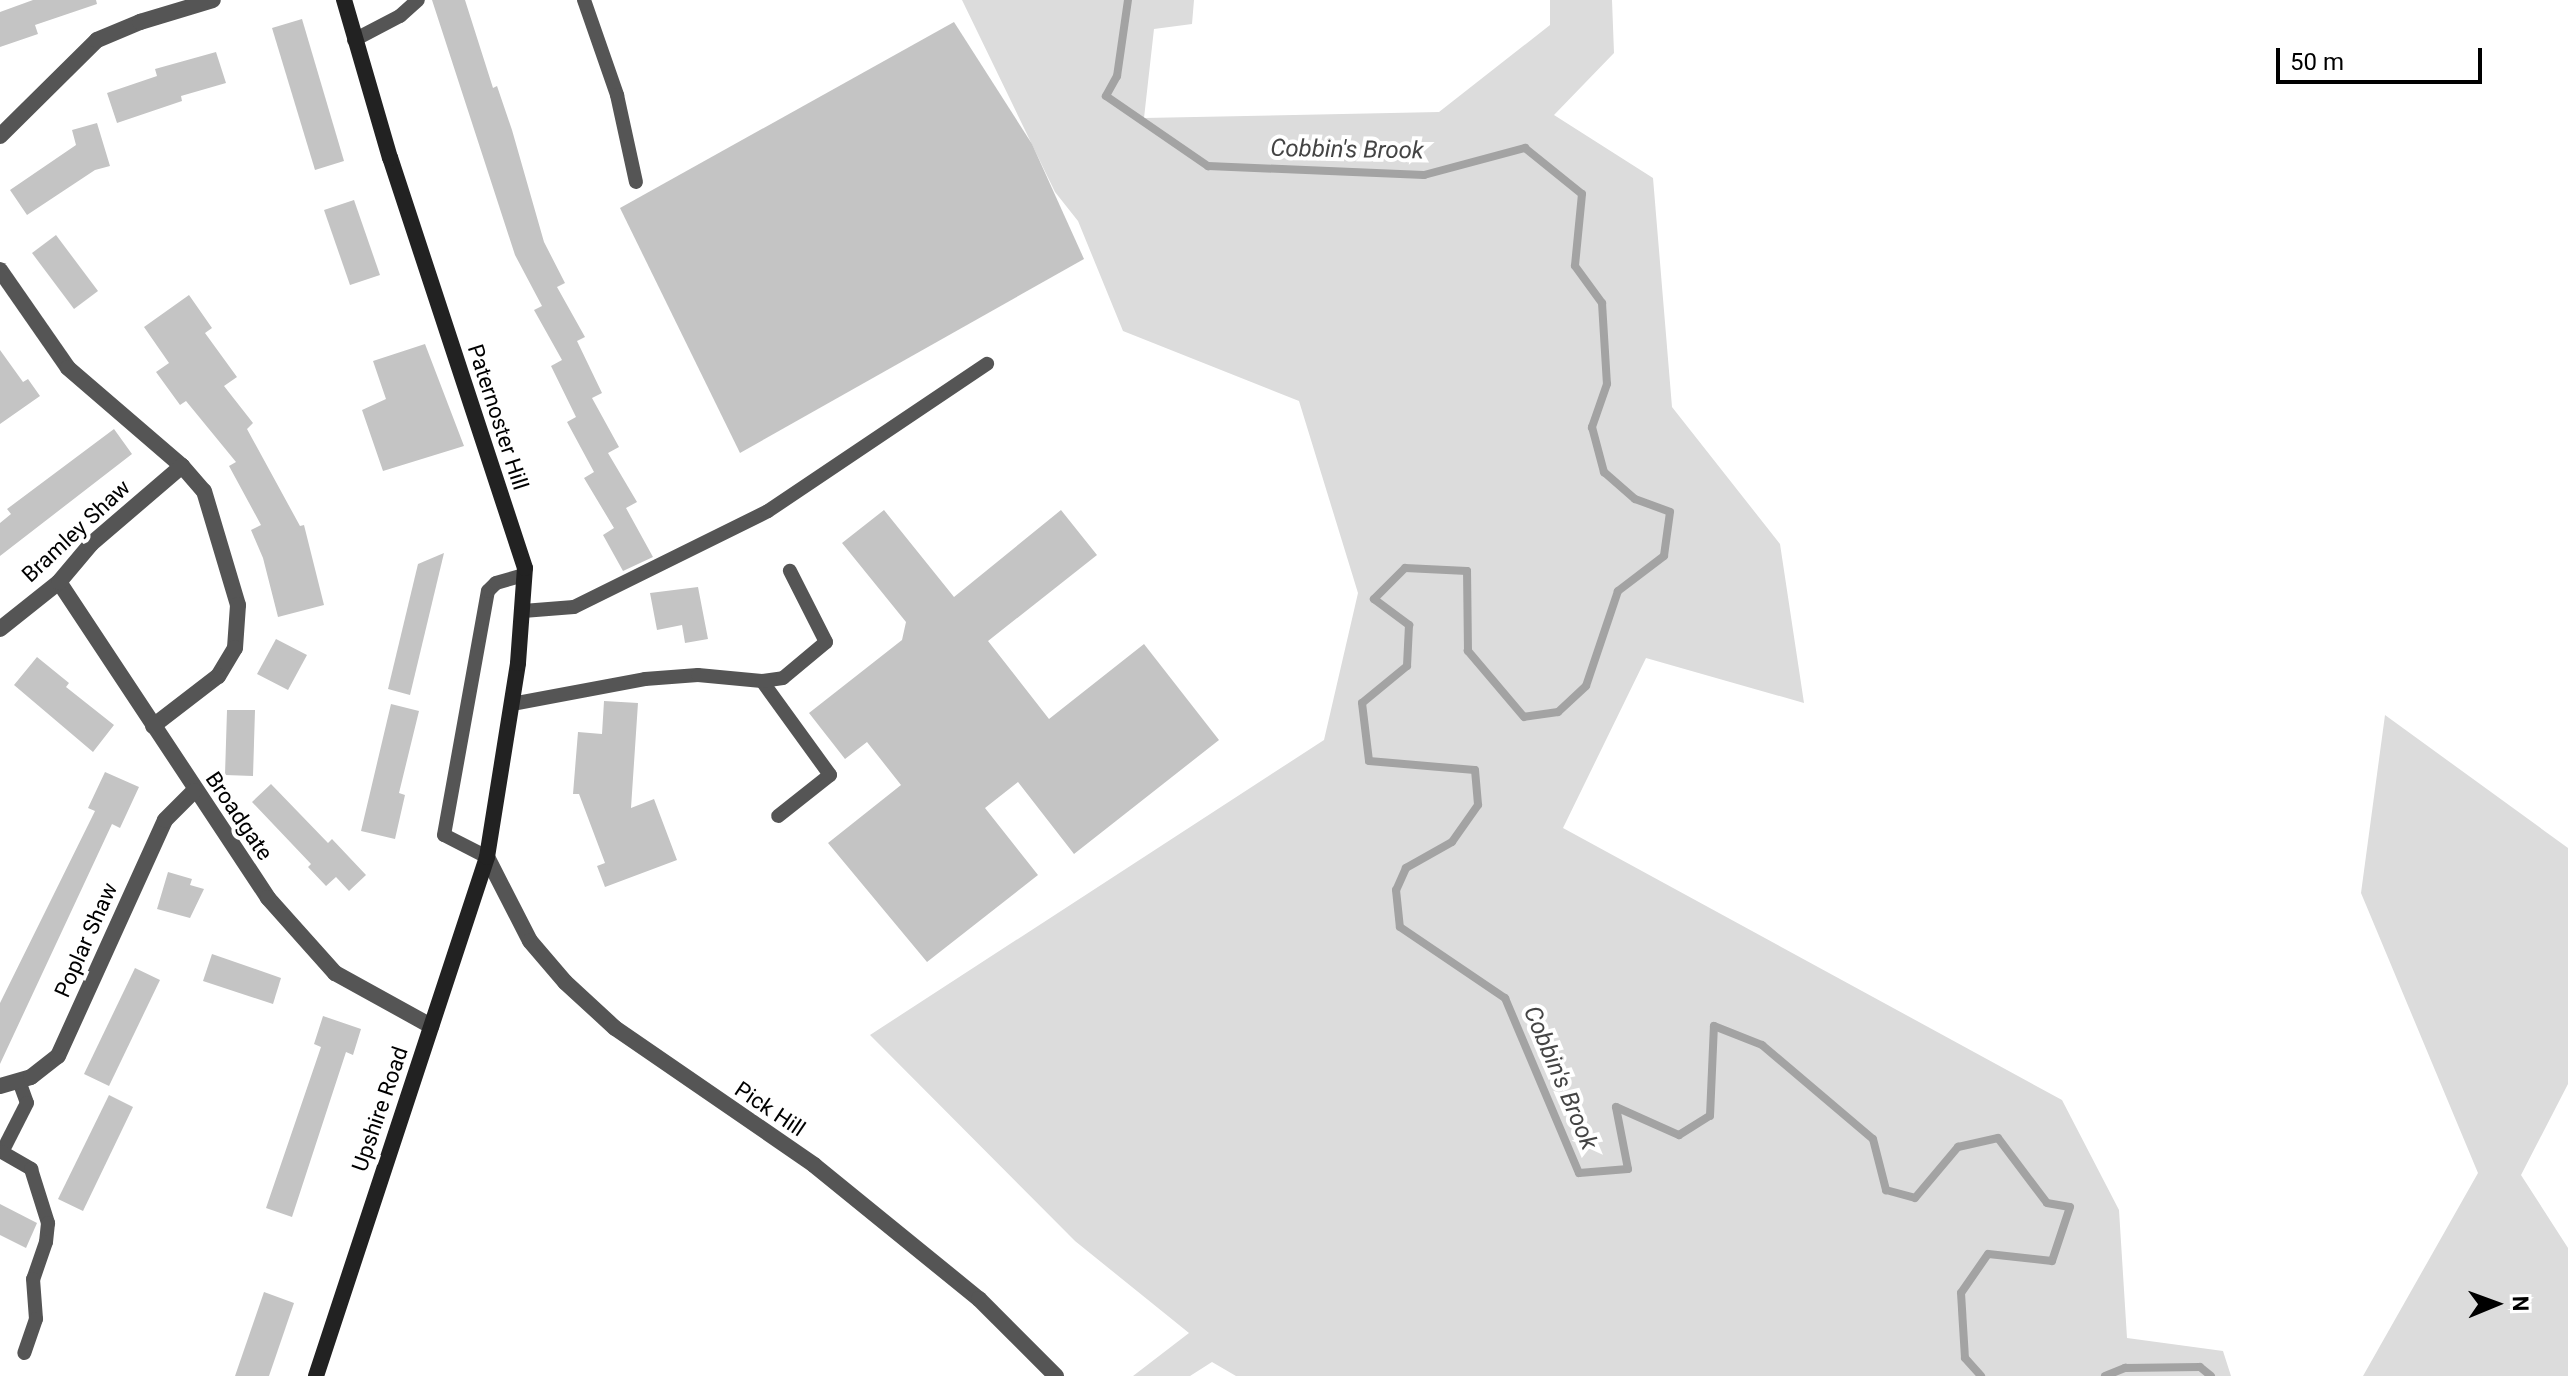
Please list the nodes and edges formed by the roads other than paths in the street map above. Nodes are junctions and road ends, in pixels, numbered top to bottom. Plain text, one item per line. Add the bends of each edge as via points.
1 (213, 0) edge
2 (344, 0) edge
3 (418, 0) edge
4 (584, 0) edge
5 (354, 40) junction
6 (0, 136) edge
7 (636, 182) dead end
8 (0, 270) edge
9 (987, 364) dead end
10 (182, 466) junction
11 (790, 571) dead end
12 (524, 575) junction
13 (59, 582) junction
14 (523, 611) junction
15 (0, 629) edge
16 (762, 681) junction
17 (512, 704) junction
18 (153, 726) junction
19 (194, 791) junction
20 (778, 816) dead end
21 (487, 857) junction
22 (431, 1026) junction
23 (19, 1081) junction
24 (0, 1086) edge
25 (24, 1353) dead end
26 (316, 1376) edge
27 (1056, 1376) edge

1 - 6 street via 97,40
2 - 5 street, Paternoster Hill
3 - 5 lane via 400,16
4 - 7 lane via 617,95
5 - 12 street, Paternoster Hill
8 - 10 street via 68,368
9 - 14 lane via 768,511 574,607
10 - 13 street, Bramley Shaw via 91,544
10 - 18 street via 204,491 238,605 237,636 218,676
11 - 16 lane via 826,642 783,678
12 - 14 street, Paternoster Hill
12 - 21 lane via 496,583 488,591 444,835
13 - 15 street, Bramley Shaw
13 - 18 street, Broadgate
14 - 17 street, Paternoster Hill
16 - 17 lane via 698,675 645,679
16 - 20 lane via 830,775
17 - 21 street, Paternoster Hill
18 - 19 street, Broadgate
19 - 22 street, Broadgate via 268,898 335,973
19 - 23 street, Poplar Shaw via 165,820 58,1056
21 - 22 street, Upshire Road
21 - 27 street, Pick Hill via 530,941 615,1028 814,1165 979,1299
22 - 26 street, Upshire Road
23 - 24 street, Poplar Shaw
23 - 25 lane via 27,1103 2,1152 31,1169 48,1223 33,1279 36,1319

